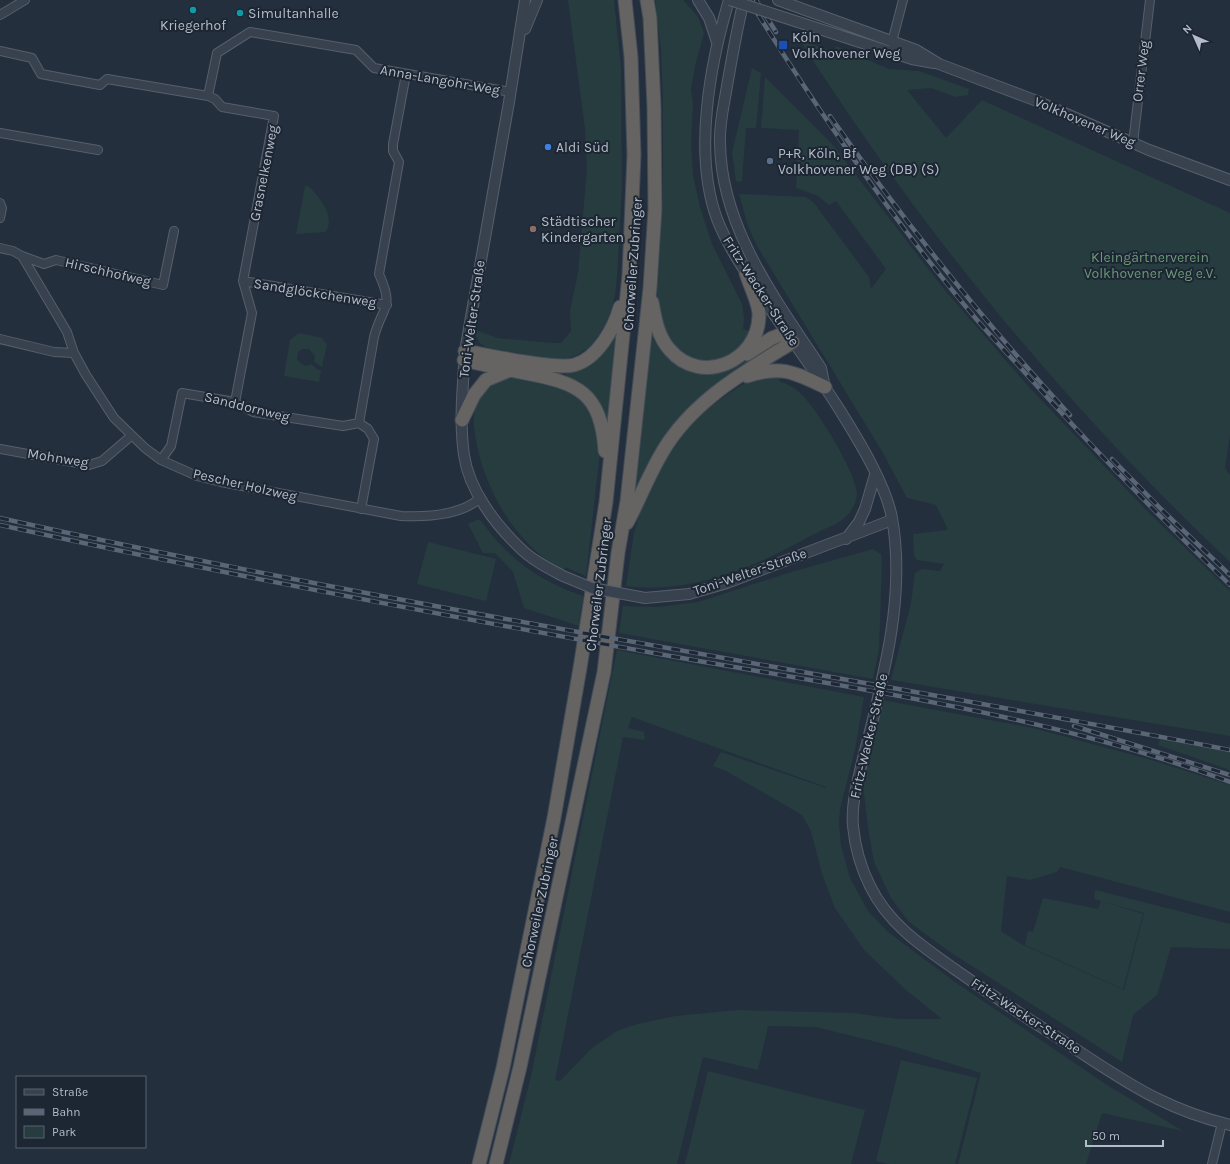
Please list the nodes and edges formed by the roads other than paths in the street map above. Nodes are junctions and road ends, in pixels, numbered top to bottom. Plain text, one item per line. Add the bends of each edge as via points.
1 (25, 0) edge
2 (525, 0) edge
3 (537, 0) edge
4 (625, 0) edge
5 (647, 0) edge
6 (698, 0) edge
7 (730, 0) edge
8 (778, 0) edge
9 (903, 0) edge
10 (1150, 0) edge
11 (744, 2) edge
12 (0, 15) edge
13 (520, 40) junction
14 (717, 42) junction
15 (892, 42) junction
16 (0, 51) edge
17 (897, 54) junction
18 (939, 64) junction
19 (406, 74) junction
20 (511, 92) junction
21 (208, 96) junction
22 (0, 133) edge
23 (1133, 143) junction
24 (98, 150) dead end
25 (1230, 180) edge
26 (0, 202) edge
27 (0, 218) edge
28 (174, 231) dead end
29 (0, 248) edge
30 (22, 256) junction
31 (746, 273) junction
32 (629, 275) junction
33 (243, 281) junction
34 (650, 288) junction
35 (387, 304) junction
36 (793, 334) junction
37 (0, 339) edge
38 (74, 353) junction
39 (464, 356) junction
40 (740, 358) junction
41 (510, 370) junction
42 (736, 379) junction
43 (825, 387) junction
44 (235, 402) junction
45 (462, 420) junction
46 (359, 424) junction
47 (131, 436) junction
48 (0, 449) edge
49 (161, 460) junction
50 (875, 475) junction
51 (480, 498) junction
52 (606, 502) junction
53 (361, 509) junction
54 (892, 520) junction
55 (622, 533) junction
56 (846, 539) junction
57 (1226, 1124) edge
58 (479, 1164) edge
59 (496, 1164) edge
60 (1212, 1164) edge

1 - 12 street
2 - 13 street, Toni-Welter-Straße
3 - 13 street, Toni-Welter-Straße
4 - 32 highway, Chorweiler Zubringer via 631,57 634,140
5 - 34 highway, Chorweiler Zubringer via 650,18 655,209
6 - 14 street via 709,18
7 - 11 street, Volkhovener Weg, bridge
7 - 14 street, Fritz-Wacker-Straße
8 - 15 street, Volkhovener Weg
9 - 15 street
10 - 23 street, Orrer Weg
11 - 17 street, Volkhovener Weg, bridge
11 - 36 street, Fritz-Wacker-Straße via 721,120 723,177 731,210 744,243
13 - 20 street, Toni-Welter-Straße
14 - 31 street, Fritz-Wacker-Straße via 705,138 708,180 716,217
15 - 17 street
15 - 18 street, Volkhovener Weg via 916,50
16 - 21 street, Grasnelkenweg via 32,58 41,74 100,85 107,78
17 - 18 street, Volkhovener Weg via 912,60
18 - 23 street, Volkhovener Weg via 1037,101
19 - 20 street, Anna-Langohr-Weg
19 - 21 street, Anna-Langohr-Weg via 371,67 356,50 250,32 217,53
19 - 35 street, Sandglöckchenweg via 393,144 393,151 399,162 379,274 386,289
20 - 39 street, Toni-Welter-Straße
21 - 33 street, Grasnelkenweg via 215,98 222,107 274,116
22 - 24 street
23 - 25 street, Volkhovener Weg
26 - 27 street
28 - 30 street, Hirschhofweg via 163,285 56,260 44,264
29 - 30 street, Hirschhofweg
30 - 38 street, Pescher Holzweg via 67,332
31 - 36 street, Fritz-Wacker-Straße
31 - 40 highway via 760,314 758,331
32 - 39 highway via 617,318 606,338 593,353 574,365
32 - 52 highway, Chorweiler Zubringer
33 - 35 street, Sandglöckchenweg
33 - 44 street, Grasnelkenweg via 252,313
34 - 40 highway via 654,316 661,337 676,357 688,364 710,368
34 - 55 highway, Chorweiler Zubringer
35 - 46 street, Sandglöckchenweg via 376,326
36 - 40 highway via 772,338
36 - 42 highway
36 - 43 street, Fritz-Wacker-Straße
37 - 38 street via 54,352
38 - 47 street, Pescher Holzweg via 102,403
39 - 41 highway
39 - 45 street, Toni-Welter-Straße
41 - 45 highway via 486,380 474,395
41 - 52 highway via 555,378 572,385 584,394 594,407 604,434
42 - 43 highway via 776,370 793,372
42 - 55 highway via 693,412 667,444
43 - 50 street, Fritz-Wacker-Straße
44 - 46 street, Sanddornweg via 253,412 344,426
44 - 49 street, Sanddornweg via 182,393 171,446
45 - 51 street, Toni-Welter-Straße via 464,455 469,475
46 - 53 street via 368,429 374,439
47 - 48 street, Mohnweg via 102,461 89,465
47 - 49 street, Pescher Holzweg
49 - 53 street, Pescher Holzweg via 197,476 221,482
50 - 54 street, Fritz-Wacker-Straße
50 - 56 street via 865,509
51 - 53 street, Pescher Holzweg via 474,504 453,511 422,517
51 - 56 street, Toni-Welter-Straße, bridge via 520,548 546,567 592,588 645,598 689,594 727,583
52 - 58 highway, Chorweiler Zubringer via 554,818 503,1068
54 - 56 street, Toni-Welter-Straße
54 - 57 street, Fritz-Wacker-Straße via 895,607 884,671 855,793 852,824 860,863 870,888 889,916 911,938 989,993 1159,1099
55 - 59 highway, Chorweiler Zubringer via 604,672 525,1044
57 - 60 street

